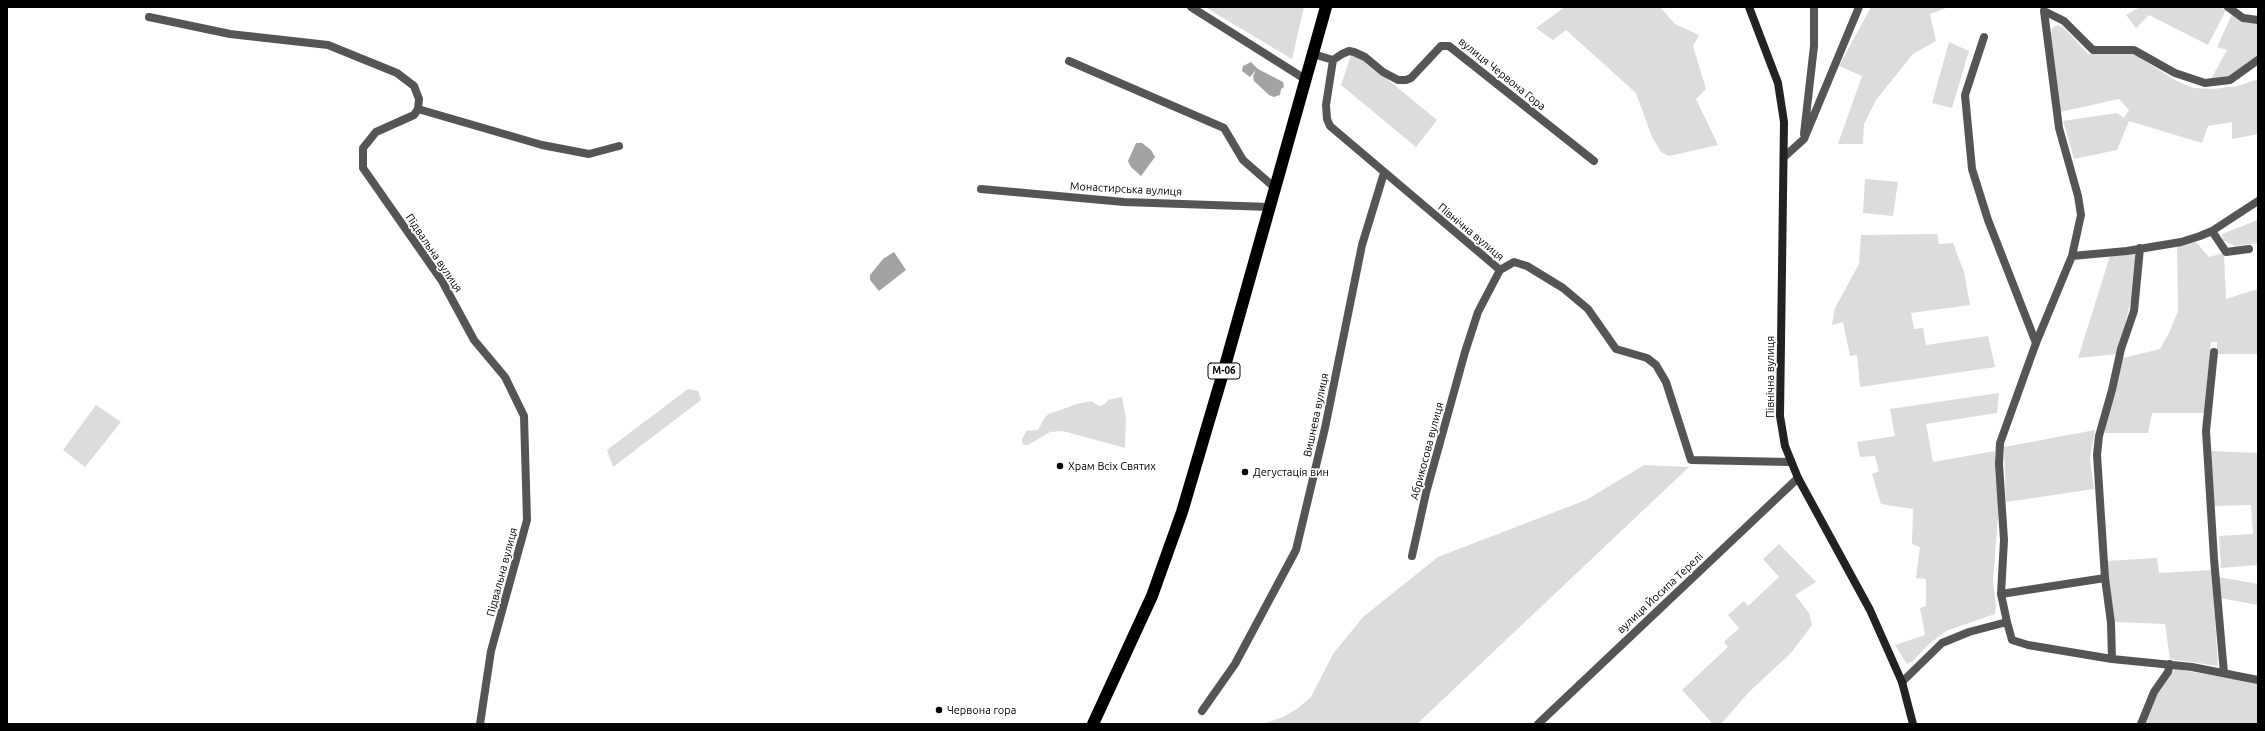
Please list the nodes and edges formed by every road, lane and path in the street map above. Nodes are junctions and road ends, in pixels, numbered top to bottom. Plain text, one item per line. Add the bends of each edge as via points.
1 (1191, 7) edge
2 (1326, 7) edge
3 (1748, 7) edge
4 (1814, 7) edge
5 (1858, 7) edge
6 (2228, 7) edge
7 (2044, 9) edge
8 (149, 17) dead end
9 (2258, 20) edge
10 (1984, 37) dead end
11 (1313, 54) junction
12 (1333, 60) junction
13 (2258, 60) edge
14 (1069, 61) dead end
15 (1305, 79) junction
16 (418, 109) junction
17 (1804, 139) junction
18 (619, 146) dead end
19 (1784, 157) junction
20 (1594, 161) dead end
21 (1384, 173) junction
22 (1275, 188) junction
23 (981, 189) dead end
24 (2258, 201) edge
25 (1270, 207) junction
26 (2212, 231) junction
27 (2140, 248) junction
28 (2250, 249) dead end
29 (2072, 256) junction
30 (1500, 270) junction
31 (2036, 343) junction
32 (1465, 352) joint
33 (2214, 352) dead end
34 (1790, 462) junction
35 (1798, 478) junction
36 (1412, 556) dead end
37 (2105, 578) junction
38 (2001, 594) junction
39 (2007, 622) junction
40 (2112, 659) junction
41 (2170, 664) junction
42 (2224, 673) junction
43 (2258, 680) edge
44 (1902, 682) junction
45 (1202, 711) dead end
46 (480, 724) edge
47 (1093, 724) edge
48 (1538, 724) edge
49 (1913, 724) edge
50 (2141, 724) edge

1 - 15 street
2 - 11 highway, М-06
3 - 19 street, Північна вулиця via 1756,21 1780,88 1784,122
4 - 17 street via 1814,46
5 - 17 street
6 - 9 street via 2243,18
7 - 13 street via 2064,21 2094,50 2134,50 2175,72 2205,83 2230,80
7 - 29 street via 2059,128 2081,215
8 - 16 street via 230,34 328,45 397,73 414,86 419,99
10 - 31 street via 1965,95 1972,169 1990,227
11 - 12 street
11 - 15 highway, М-06
12 - 20 street, вулиця Червона Гора via 1342,54 1354,52 1365,57 1383,72 1398,80 1406,80 1412,78 1441,46 1449,46
12 - 21 street, Північна вулиця via 1326,92 1327,119 1335,131
14 - 22 street via 1224,128 1244,160
15 - 22 highway, М-06
16 - 18 street via 542,145 589,154
16 - 46 street, Підвальна вулиця via 414,115 376,132 363,148 363,168 442,281 474,340 505,377 524,416 527,520 491,651
17 - 19 street
19 - 34 street, Північна вулиця via 1780,416
21 - 30 street, Північна вулиця
21 - 45 street, Вишнева вулиця via 1362,245 1325,428 1296,550 1235,664
22 - 25 highway, М-06
23 - 25 street, Монастирська вулиця via 1124,202
24 - 26 street
25 - 47 highway, М-06 via 1223,373 1165,562 1130,648
26 - 27 street via 2181,242
26 - 28 street via 2226,252
27 - 29 street
27 - 37 street via 2134,311 2121,349 2099,436 2097,477
29 - 31 street
30 - 32 street, Північна вулиця via 1478,312
30 - 34 street via 1514,262 1527,266 1564,288 1588,309 1616,349 1647,358 1656,365 1666,382 1691,460
31 - 38 street via 2000,443 2004,540
32 - 36 street, Абрикосова вулиця via 1426,493
33 - 42 street via 2206,438
34 - 35 street, Північна вулиця
35 - 44 street, Північна вулиця via 1870,610
35 - 48 street, вулиця Йосипа Терелі
37 - 38 street
37 - 40 street via 2111,623
38 - 39 street
39 - 40 street via 2012,640
39 - 44 street via 1968,632 1942,643
40 - 41 street
41 - 42 street
41 - 50 street via 2168,672 2154,692
42 - 43 street
44 - 49 street, Північна вулиця

